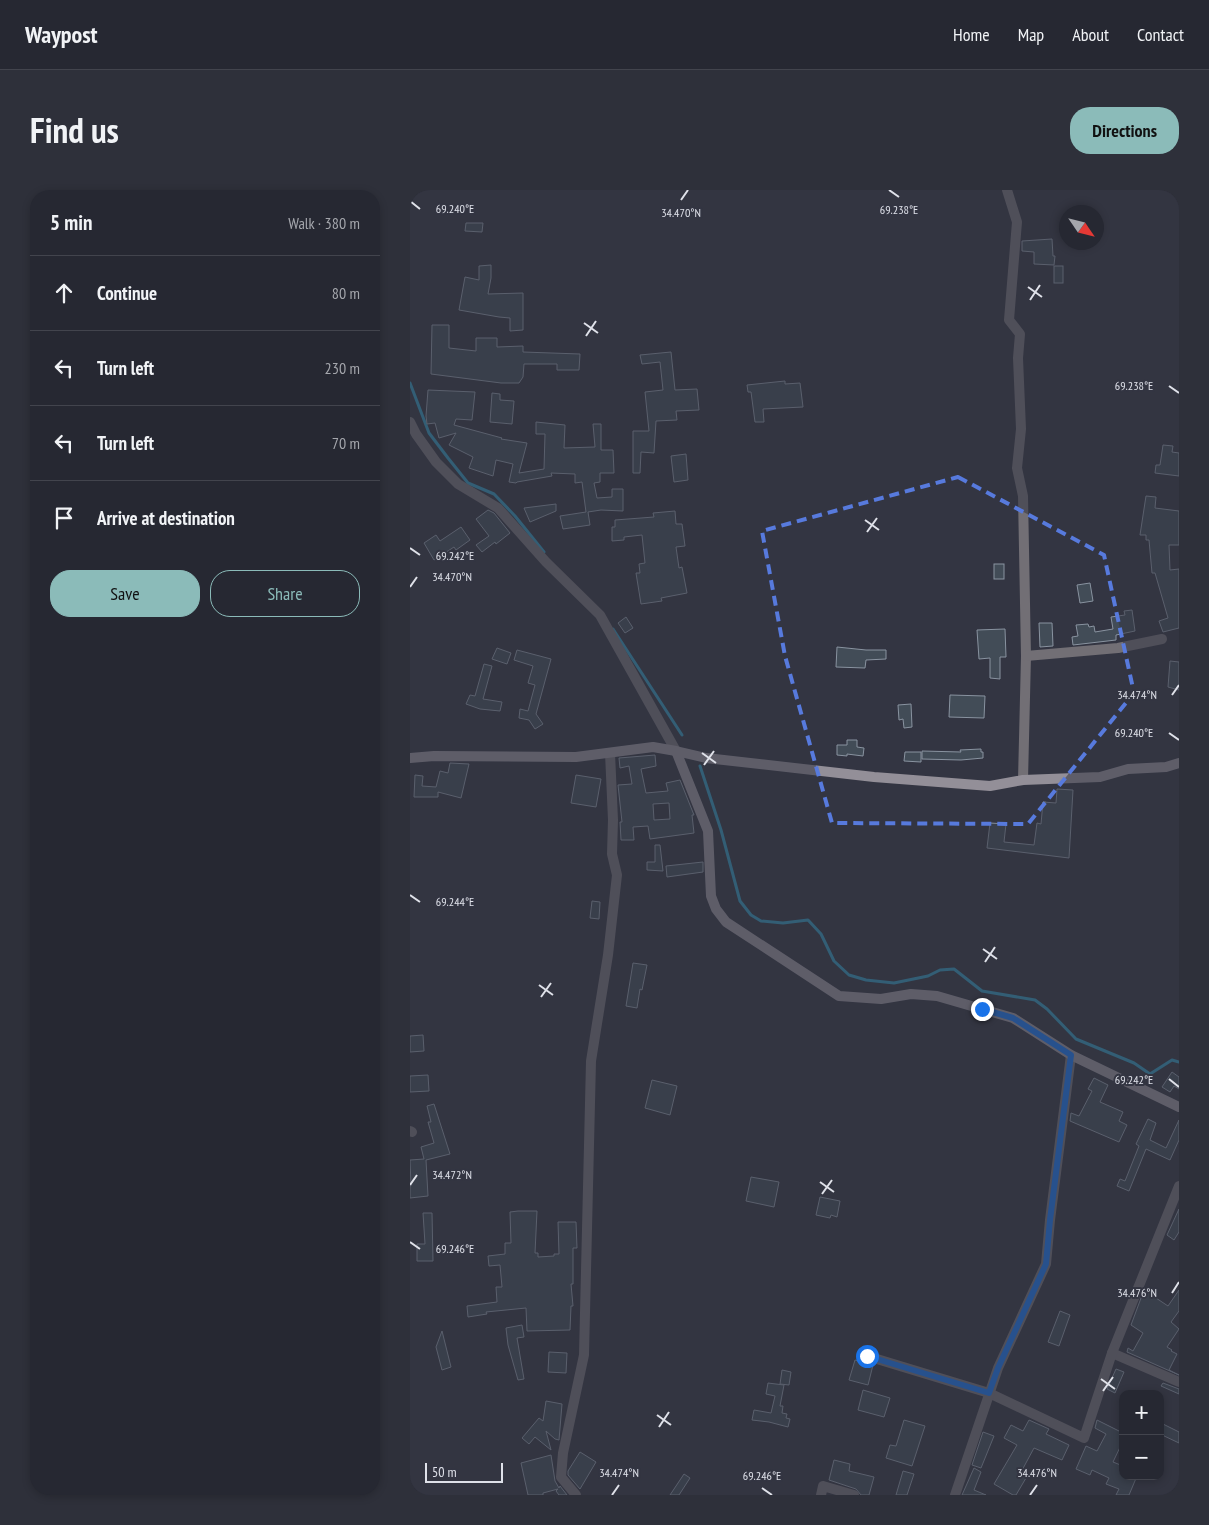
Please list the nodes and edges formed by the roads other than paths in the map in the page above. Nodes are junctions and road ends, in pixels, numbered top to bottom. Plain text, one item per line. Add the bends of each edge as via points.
1 (1007, 190) edge
2 (410, 422) edge
3 (1162, 639) dead end
4 (1026, 656) junction
5 (676, 751) junction
6 (610, 753) junction
7 (410, 758) edge
8 (1179, 763) edge
9 (1023, 780) junction
10 (1071, 1055) junction
11 (1179, 1107) edge
12 (1179, 1186) edge
13 (1112, 1353) junction
14 (867, 1356) dead end
15 (1179, 1382) edge
16 (989, 1393) junction
17 (576, 1495) edge
18 (821, 1495) edge
19 (854, 1495) edge
20 (955, 1495) edge

1 - 4 street via 1017,222 1009,320 1020,334 1021,429 1017,468 1022,496
2 - 5 street via 436,462 458,484 498,508 546,562 600,615
3 - 4 street via 1118,648
4 - 9 street
5 - 6 street via 653,747
5 - 9 street via 706,758 874,777 990,786
5 - 10 street via 708,831 711,896 726,922 839,996 882,999 911,994 937,996 1013,1018
6 - 7 street via 576,757
6 - 17 street via 612,854 617,875 591,1061 584,1355 561,1477
8 - 9 street via 1128,769 1100,777
10 - 11 street
10 - 16 street via 1046,1264
12 - 13 street
13 - 15 street
13 - 16 street via 1084,1438
14 - 16 street
16 - 20 street
18 - 19 street via 823,1486

